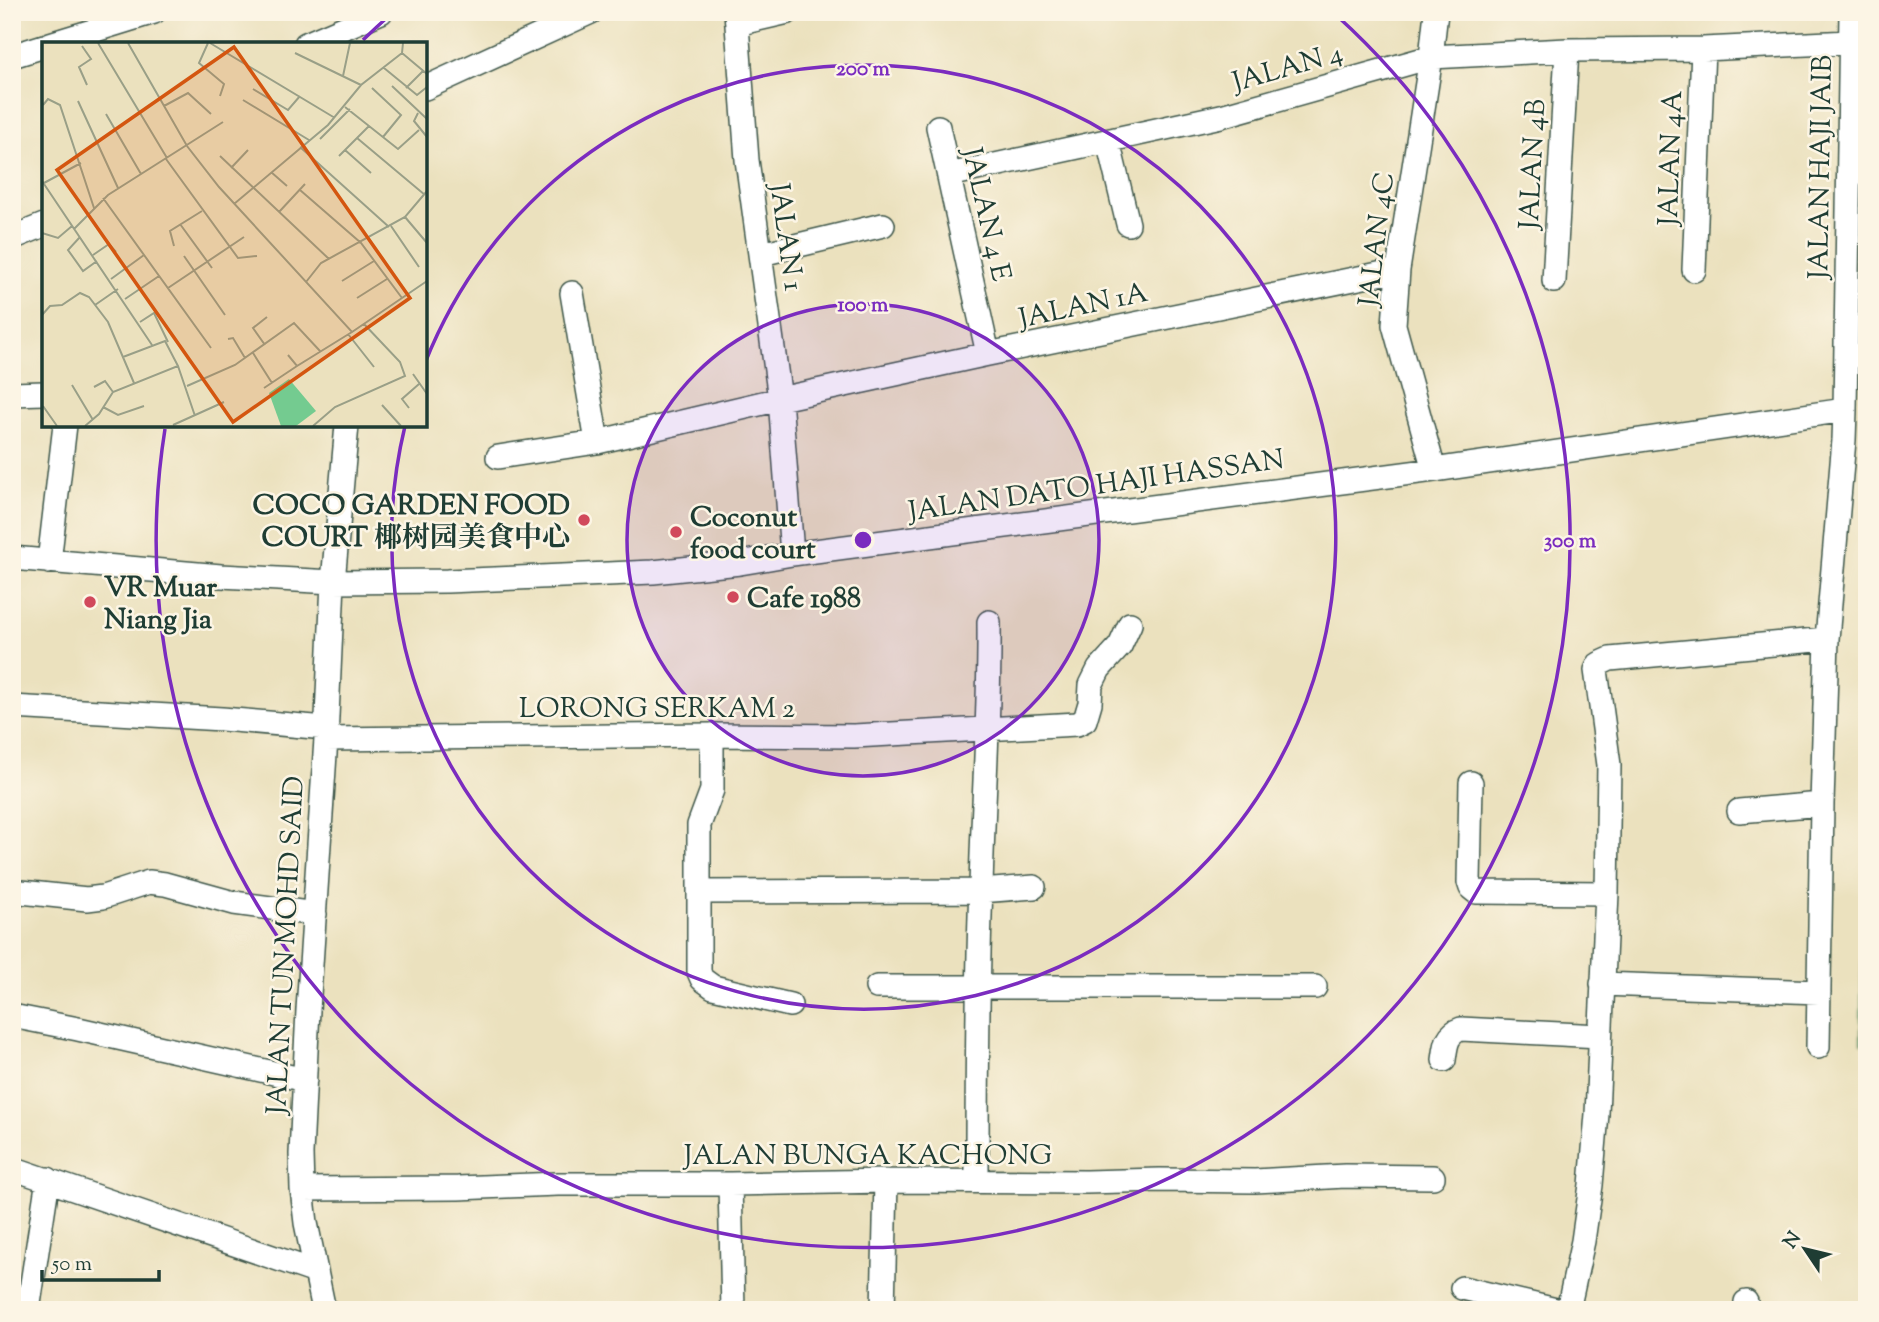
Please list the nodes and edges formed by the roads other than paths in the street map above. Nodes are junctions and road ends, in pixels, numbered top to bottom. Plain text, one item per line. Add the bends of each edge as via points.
1 (154, 12) edge
2 (381, 12) edge
3 (592, 12) edge
4 (788, 12) edge
5 (1436, 12) edge
6 (1851, 12) edge
7 (737, 18) edge
8 (113, 19) edge
9 (55, 42) edge
10 (311, 42) edge
11 (1850, 42) junction
12 (42, 47) edge
13 (1703, 49) junction
14 (1567, 50) junction
15 (12, 56) edge
16 (1431, 57) junction
17 (427, 87) edge
18 (938, 127) dead end
19 (1108, 141) junction
20 (950, 175) junction
21 (1128, 224) dead end
22 (883, 225) dead end
23 (42, 226) edge
24 (12, 238) edge
25 (761, 254) junction
26 (1398, 270) junction
27 (1694, 270) dead end
28 (1554, 281) dead end
29 (572, 293) dead end
30 (1857, 320) edge
31 (988, 354) junction
32 (42, 393) edge
33 (12, 394) edge
34 (780, 399) junction
35 (1845, 410) junction
36 (65, 427) edge
37 (347, 427) edge
38 (1855, 439) edge
39 (597, 442) junction
40 (498, 457) dead end
41 (1434, 470) junction
42 (792, 554) junction
43 (12, 558) edge
44 (49, 562) junction
45 (333, 582) junction
46 (989, 622) dead end
47 (1130, 624) dead end
48 (1828, 639) junction
49 (12, 707) edge
50 (988, 729) junction
51 (326, 734) junction
52 (712, 736) junction
53 (1471, 783) dead end
54 (1822, 804) junction
55 (1738, 811) dead end
56 (1034, 887) dead end
57 (12, 891) edge
58 (980, 891) junction
59 (699, 892) junction
60 (1607, 893) junction
61 (315, 914) junction
62 (1602, 984) junction
63 (877, 987) dead end
64 (979, 987) junction
65 (1315, 987) dead end
66 (1819, 992) junction
67 (790, 1005) dead end
68 (12, 1016) edge
69 (1600, 1036) junction
70 (1818, 1047) dead end
71 (1444, 1060) dead end
72 (305, 1080) junction
73 (12, 1168) edge
74 (1433, 1177) dead end
75 (48, 1179) junction
76 (886, 1181) junction
77 (977, 1181) junction
78 (730, 1184) junction
79 (302, 1189) junction
80 (316, 1272) junction
81 (1462, 1288) dead end
82 (28, 1310) edge
83 (324, 1310) edge
84 (733, 1310) edge
85 (883, 1310) edge
86 (1556, 1310) edge
87 (1568, 1310) edge

1 - 8 street
2 - 10 street
3 - 17 street
4 - 7 street
5 - 16 street, JALAN 4C
6 - 11 street, JALAN HAJI JAIB
7 - 25 street, JALAN 1 via 747,160
8 - 9 street
11 - 13 street, JALAN 4
11 - 30 street, JALAN HAJI JAIB
12 - 15 street
13 - 14 street, JALAN 4
13 - 27 street, JALAN 4A
14 - 16 street, JALAN 4
14 - 28 street, JALAN 4B
16 - 19 street, JALAN 4 via 1221,116
16 - 26 street, JALAN 4C
18 - 20 street, JALAN 4 E
19 - 20 street, JALAN 4
19 - 21 street
20 - 31 street, JALAN 4 E
22 - 25 street
23 - 24 street
25 - 34 street, JALAN 1
26 - 31 street, JALAN 1A
26 - 41 street, JALAN 4C via 1394,325
29 - 39 street
30 - 35 street
31 - 34 street, JALAN 1A
32 - 33 street
34 - 39 street, JALAN 1A
34 - 42 street, JALAN 1
35 - 38 street
35 - 41 street, JALAN DATO HAJI HASSAN
36 - 44 street
37 - 45 street, JALAN TUN MOHD SAID
38 - 48 street
39 - 40 street, JALAN 1A
41 - 42 street, JALAN DATO HAJI HASSAN
42 - 45 street, JALAN DATO HAJI HASSAN via 653,572 447,582
43 - 44 street, JALAN DATO HAJI HASSAN
44 - 45 street, JALAN DATO HAJI HASSAN
45 - 51 street, JALAN TUN MOHD SAID
46 - 50 street
47 - 50 street, LORONG SERKAM 2 via 1091,685 1085,720
48 - 54 street
48 - 60 street via 1610,659 1599,664 1596,670 1609,765
49 - 51 street, LORONG SERKAM 2 via 222,719
50 - 52 street, LORONG SERKAM 2 via 854,737
50 - 58 street
51 - 52 street, LORONG SERKAM 2
51 - 61 street, JALAN TUN MOHD SAID
52 - 59 street via 712,790 699,825
53 - 60 street via 1471,888 1476,892
54 - 55 street
54 - 66 street
56 - 58 street
57 - 61 street via 88,899 149,882 234,903
58 - 59 street
58 - 64 street
59 - 67 street via 702,979 713,987
60 - 62 street
61 - 72 street, JALAN TUN MOHD SAID
62 - 66 street
62 - 69 street
63 - 64 street
64 - 65 street
64 - 77 street
66 - 70 street
68 - 72 street
69 - 71 street via 1461,1029 1450,1036
69 - 87 street via 1591,1185
72 - 79 street, JALAN TUN MOHD SAID
73 - 75 street
74 - 77 street, JALAN BUNGA KACHONG
75 - 80 street
75 - 82 street
76 - 77 street, JALAN BUNGA KACHONG
76 - 78 street, JALAN BUNGA KACHONG
76 - 85 street
78 - 79 street, JALAN BUNGA KACHONG
78 - 84 street
79 - 80 street, JALAN TUN MOHD SAID
80 - 83 street, JALAN TUN MOHD SAID
81 - 86 street

